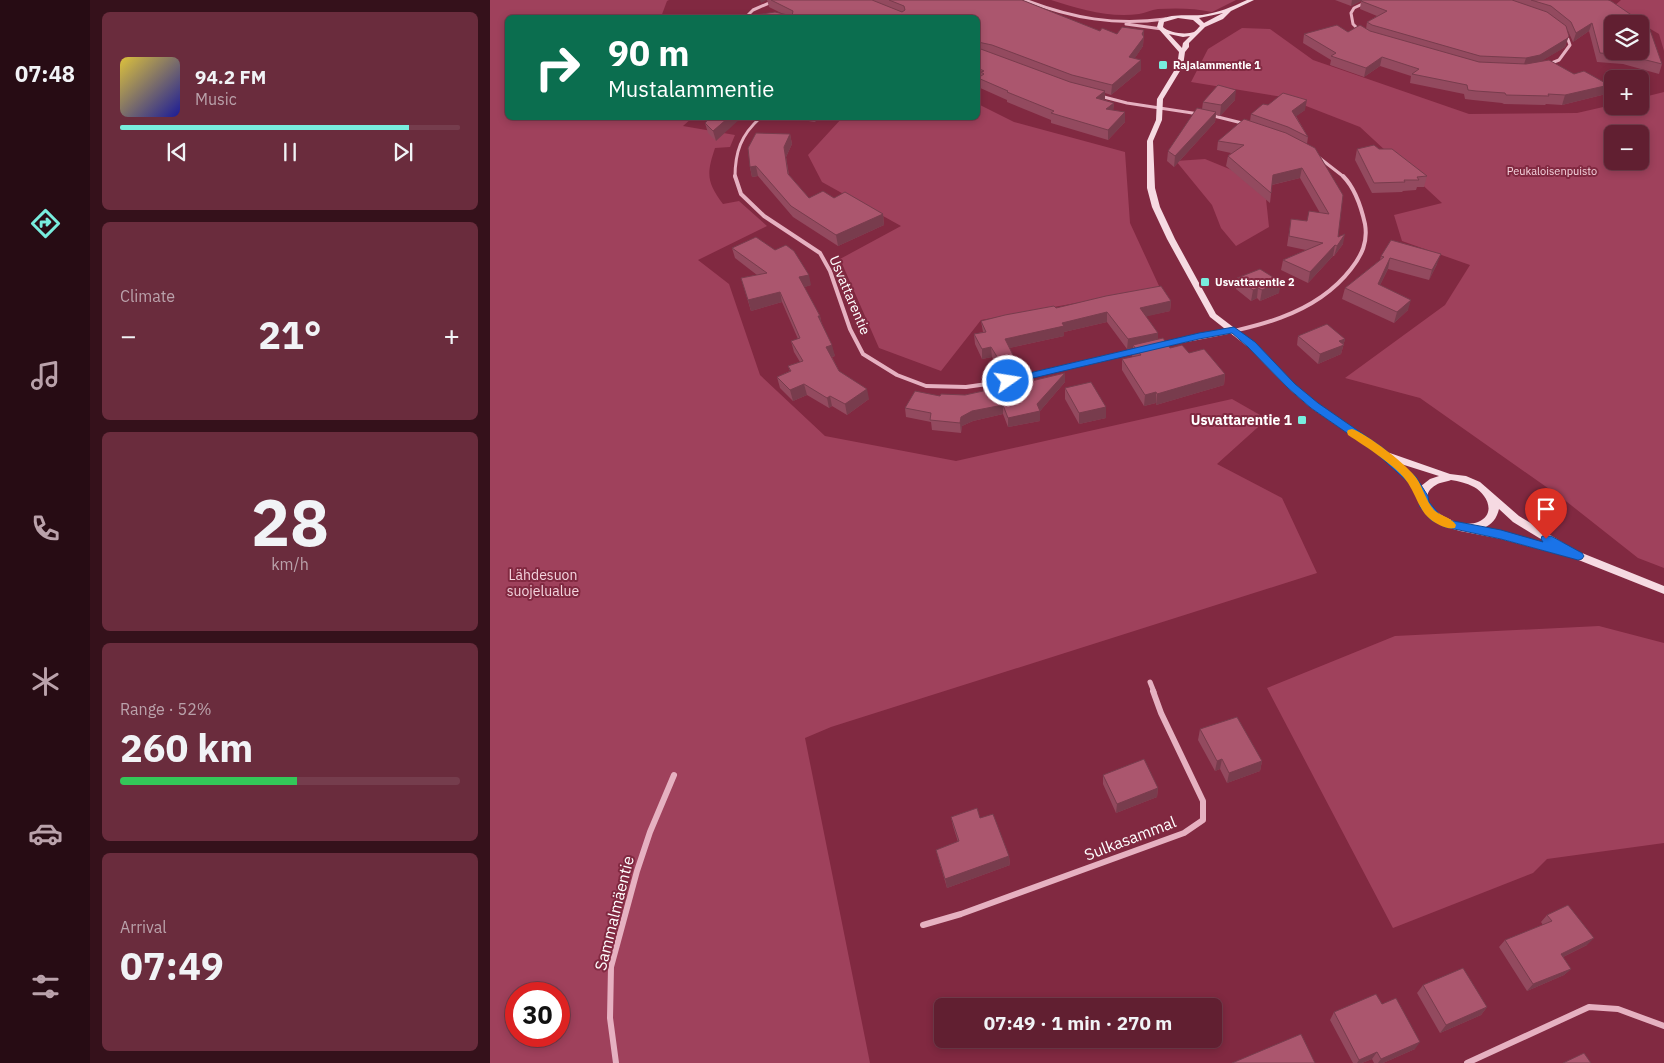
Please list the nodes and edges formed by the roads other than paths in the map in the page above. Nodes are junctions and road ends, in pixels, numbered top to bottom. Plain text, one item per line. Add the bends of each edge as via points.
1 (776, 0) edge
2 (1025, 0) edge
3 (1251, 0) edge
4 (1371, 0) edge
5 (1229, 11) junction
6 (748, 15) edge
7 (1186, 16) junction
8 (1165, 19) junction
9 (1120, 23) junction
10 (1203, 26) junction
11 (1559, 28) edge
12 (1163, 30) junction
13 (1197, 32) junction
14 (1362, 32) edge
15 (1182, 52) junction
16 (1544, 66) edge
17 (1098, 96) edge
18 (1159, 108) junction
19 (758, 120) edge
20 (1250, 125) edge
21 (1310, 151) edge
22 (1234, 330) junction
23 (1151, 347) edge
24 (1142, 350) edge
25 (1379, 450) junction
26 (1451, 477) junction
27 (1490, 495) junction
28 (1422, 496) junction
29 (1459, 527) junction
30 (1578, 556) junction
31 (1664, 590) edge
32 (1150, 682) dead end
33 (674, 775) dead end
34 (923, 925) dead end
35 (1664, 1026) edge
36 (616, 1063) edge
37 (1467, 1063) edge

1 - 6 street
2 - 9 street via 1077,18
3 - 5 street
4 - 14 street via 1354,8 1351,13 1353,24
5 - 7 street via 1202,17
5 - 10 street
7 - 8 street
7 - 10 street
8 - 9 street
8 - 12 street via 1160,23
9 - 12 street
10 - 13 street
11 - 16 street via 1566,33 1570,45 1559,60
12 - 13 street via 1183,35
12 - 15 street
13 - 15 street
15 - 18 street via 1180,66 1160,99
17 - 18 street
18 - 20 street
18 - 22 street via 1159,120 1150,141 1150,170 1156,207 1213,315
19 - 24 street, Usvattarentie via 737,149 734,163 735,178 742,194 764,216 820,253 863,354 897,375 926,386 966,387 1008,381
21 - 22 street via 1346,178 1362,209 1368,241 1350,274 1312,305 1282,318
22 - 23 street
22 - 25 street via 1314,406
25 - 26 street
25 - 28 street via 1412,479
26 - 27 street via 1472,481
26 - 28 street via 1430,482
27 - 29 street via 1495,510 1491,518 1472,528
27 - 30 street via 1516,519
28 - 29 street via 1424,504 1435,517
29 - 30 street via 1501,534
30 - 31 street
32 - 34 street, Sulkasammal via 1204,801 1203,820 1184,834
33 - 36 street, Sammalmäentie via 658,808 638,868 610,972 611,1042
35 - 37 street via 1618,1009 1589,1007

